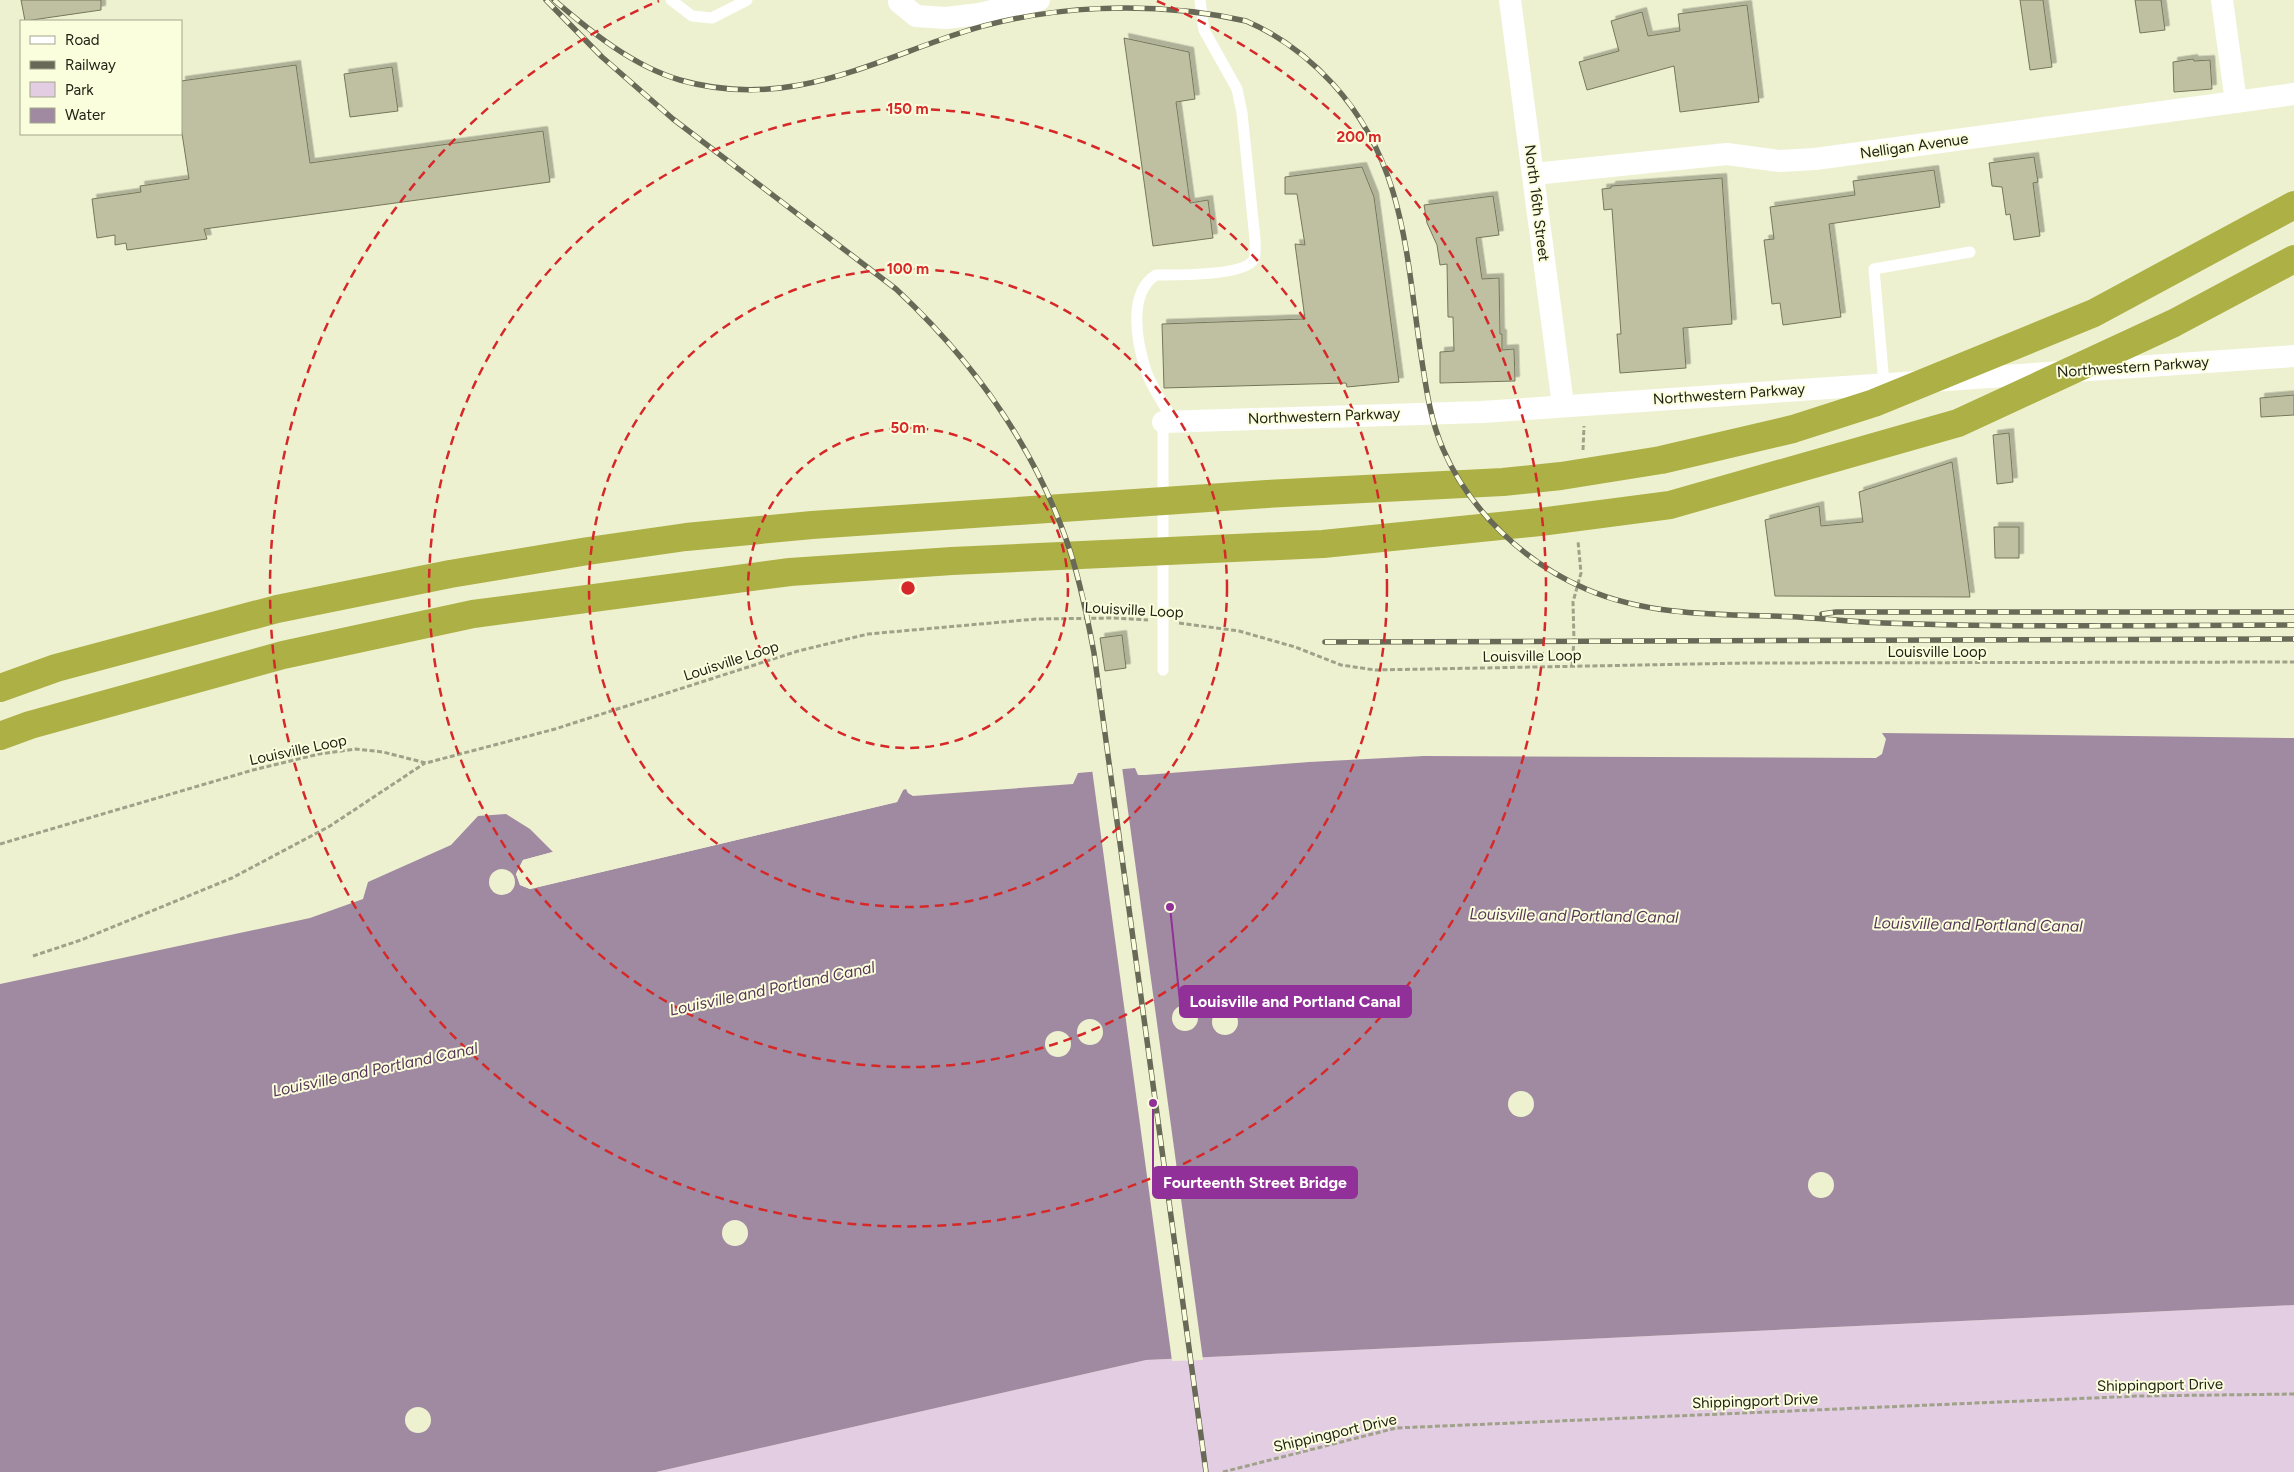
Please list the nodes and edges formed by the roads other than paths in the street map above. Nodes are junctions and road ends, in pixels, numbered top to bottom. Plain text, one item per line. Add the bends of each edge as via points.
1 (672, 0) edge
2 (747, 0) edge
3 (1039, 0) edge
4 (1200, 0) edge
5 (1510, 0) edge
6 (2222, 0) edge
7 (898, 1) edge
8 (2294, 94) edge
9 (2236, 102) junction
10 (1534, 174) junction
11 (2294, 205) edge
12 (1970, 252) dead end
13 (2293, 259) edge
14 (2294, 356) edge
15 (1884, 384) junction
16 (1564, 405) junction
17 (1168, 422) junction
18 (1163, 670) dead end
19 (0, 688) edge
20 (0, 736) edge

1 - 2 lane via 692,16 712,18
3 - 7 street via 946,18 916,16
4 - 17 lane via 1204,30 1237,89 1255,239 1254,258 1248,265 1218,273 1156,276 1142,288 1138,300 1138,332 1146,372
5 - 10 street, North 16th Street
6 - 9 street
8 - 9 street, Nelligan Avenue
9 - 10 street, Nelligan Avenue via 1815,159 1780,162 1727,154
10 - 16 street, North 16th Street
11 - 19 highway via 2094,313 1874,403 1793,428 1661,460 1503,482 1267,494 812,525 588,550 277,609 56,668
12 - 15 lane via 1874,269
13 - 20 highway via 2174,323 1958,423 1670,504 1540,522 1322,544 790,572 473,614 283,655
14 - 15 street, Northwestern Parkway
15 - 16 street, Northwestern Parkway
16 - 17 street, Northwestern Parkway via 1482,412
17 - 18 lane

